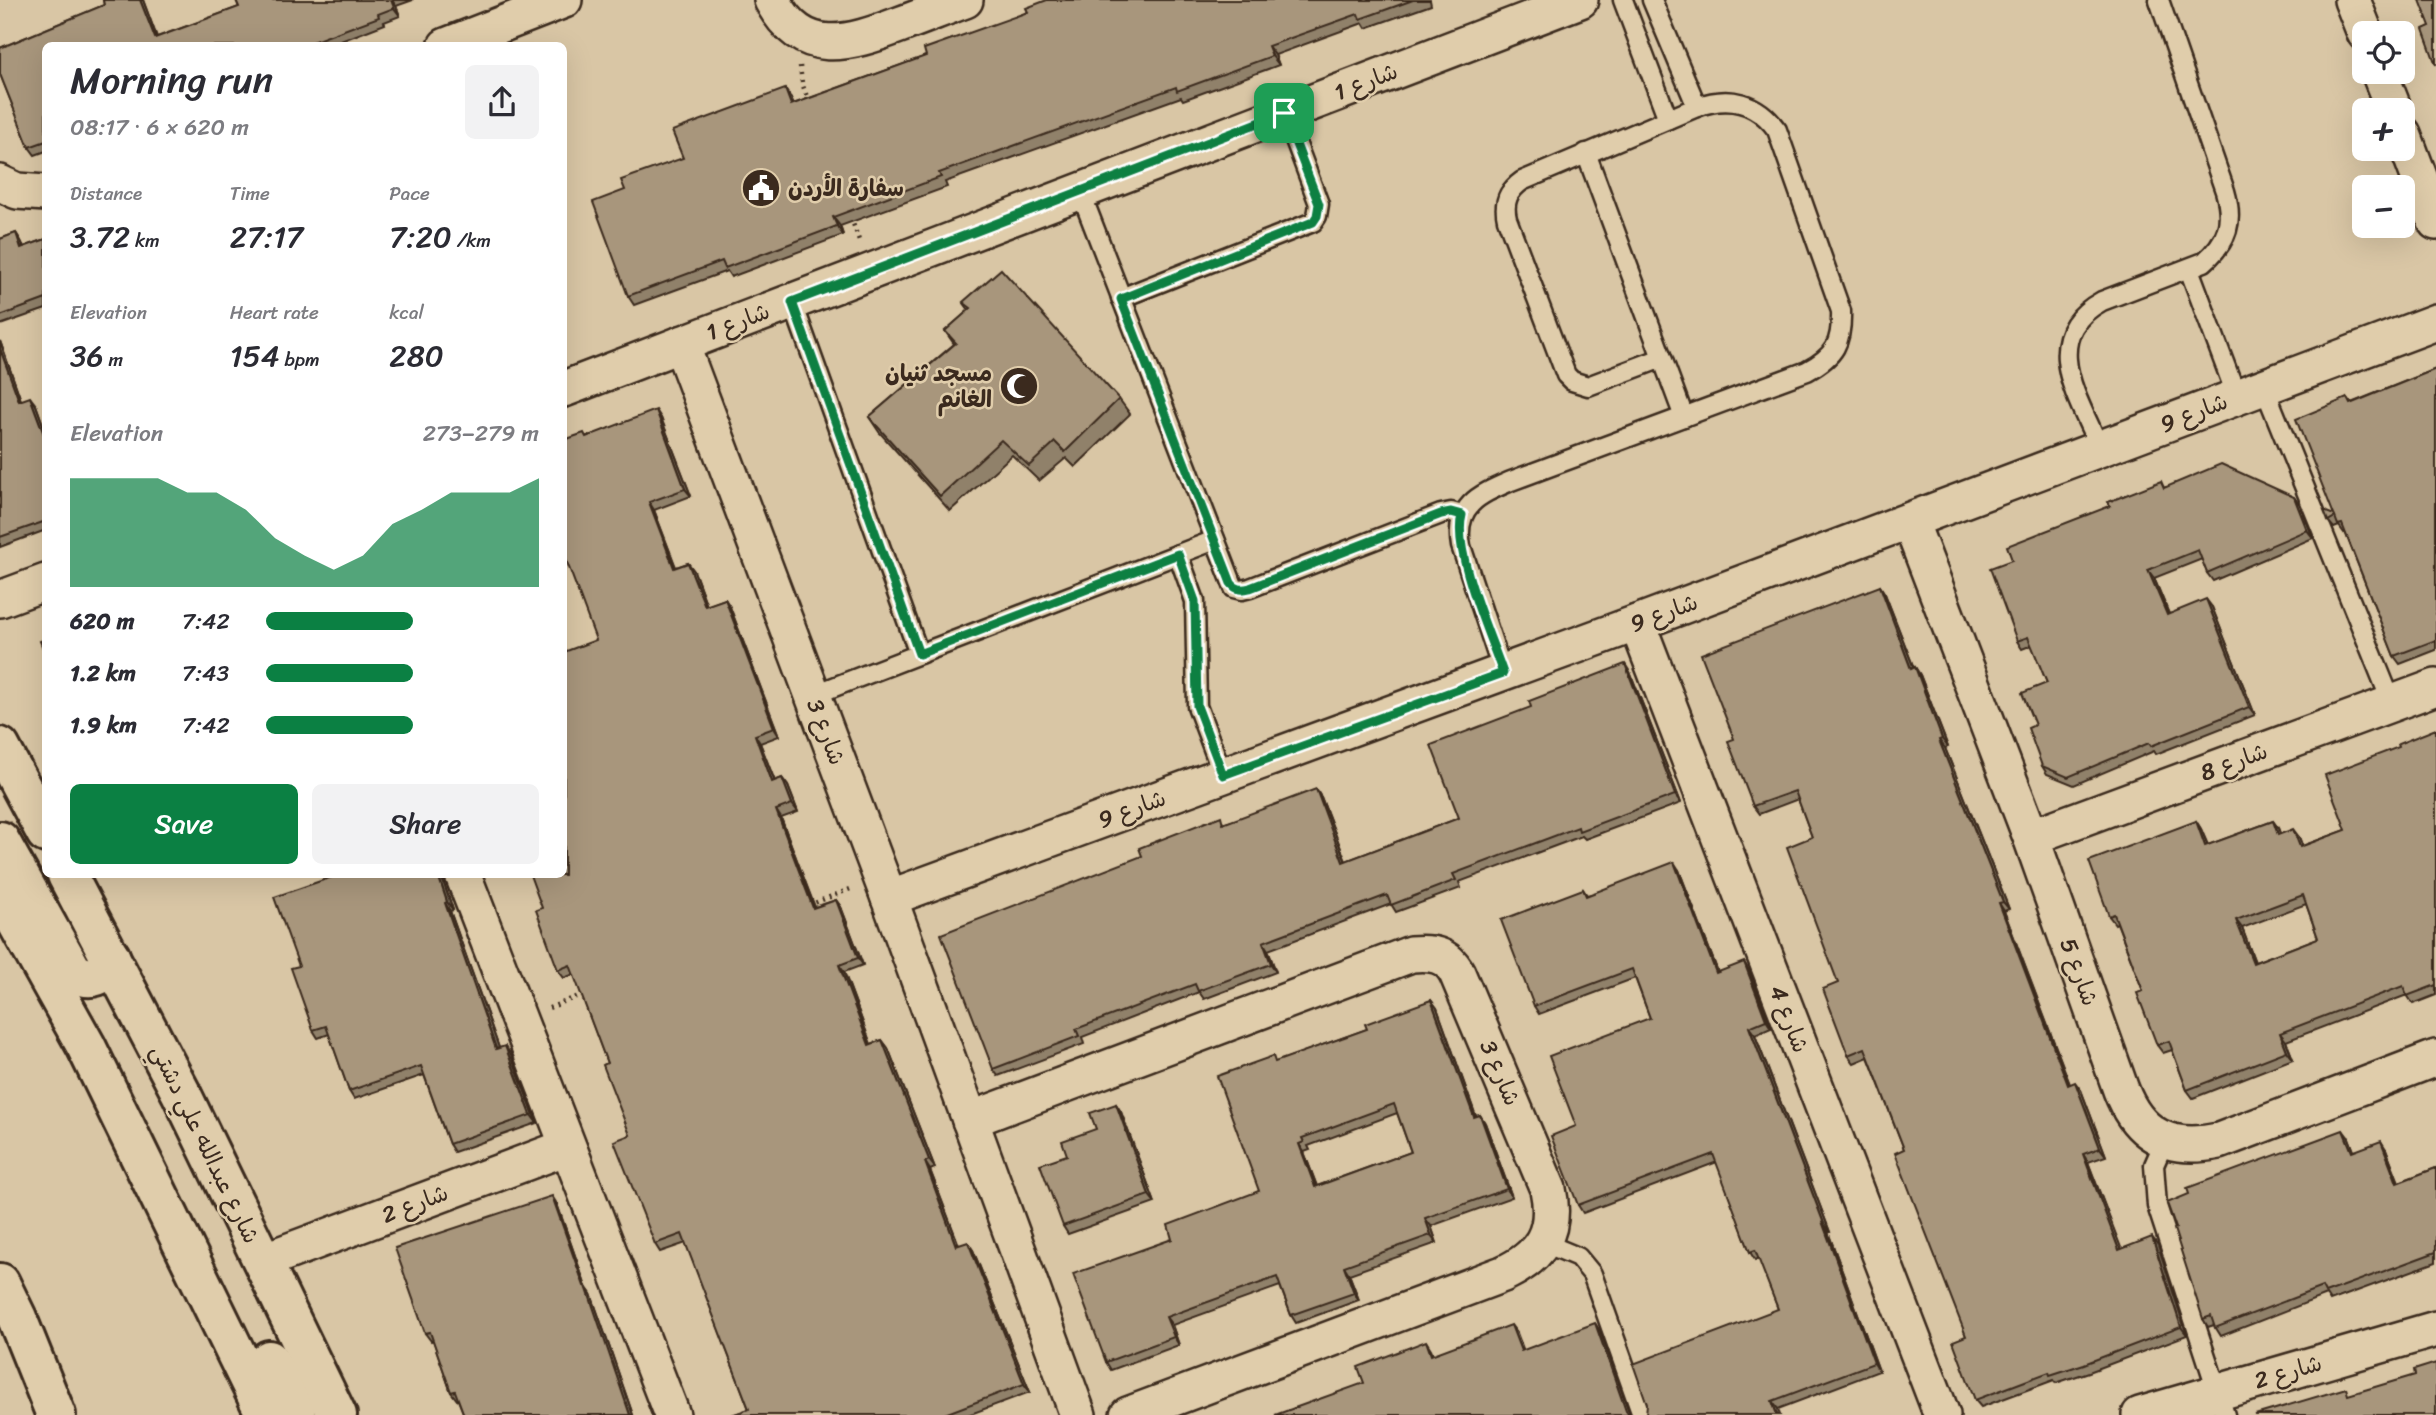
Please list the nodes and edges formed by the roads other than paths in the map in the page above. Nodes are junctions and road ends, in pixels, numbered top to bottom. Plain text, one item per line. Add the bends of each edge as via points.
1 (772, 0) edge
2 (965, 0) edge
3 (1580, 0) edge
4 (1623, 0) edge
5 (1652, 0) edge
6 (2159, 0) edge
7 (2353, 0) edge
8 (546, 3) edge
9 (2361, 21) edge
10 (455, 42) edge
11 (1697, 107) junction
12 (1284, 113) junction
13 (1668, 119) junction
14 (1586, 153) junction
15 (2413, 161) edge
16 (0, 183) edge
17 (1080, 191) junction
18 (42, 193) edge
19 (2436, 222) edge
20 (2189, 269) junction
21 (1121, 299) junction
22 (792, 302) junction
23 (2436, 322) edge
24 (681, 344) junction
25 (1662, 358) junction
26 (567, 388) edge
27 (2250, 392) junction
28 (1684, 417) junction
29 (2100, 449) junction
30 (1462, 515) junction
31 (1910, 522) junction
32 (1215, 540) junction
33 (1178, 554) junction
34 (42, 583) edge
35 (0, 598) edge
36 (1637, 623) junction
37 (919, 654) junction
38 (1503, 673) junction
39 (2436, 687) edge
40 (813, 695) junction
41 (2392, 703) junction
42 (0, 747) edge
43 (1223, 775) junction
44 (42, 825) edge
45 (2031, 837) junction
46 (0, 841) edge
47 (70, 878) edge
48 (464, 878) edge
49 (885, 887) junction
50 (0, 892) edge
51 (110, 956) junction
52 (2436, 1058) edge
53 (970, 1120) junction
54 (2165, 1140) junction
55 (567, 1147) junction
56 (1542, 1242) junction
57 (263, 1261) junction
58 (197, 1272) junction
59 (0, 1283) edge
60 (2436, 1329) edge
61 (2221, 1404) edge
62 (56, 1415) edge
63 (266, 1415) edge
64 (296, 1415) edge
65 (337, 1415) edge
66 (672, 1415) edge
67 (1078, 1415) edge
68 (1128, 1415) edge
69 (1642, 1415) edge
70 (1942, 1415) edge
71 (2140, 1415) edge

1 - 2 street via 797,30 819,41 845,43
3 - 12 street, شارع 1
4 - 13 lane
5 - 11 lane
6 - 20 lane via 2230,208 2224,239 2216,251
7 - 9 street
8 - 10 street
11 - 13 lane
11 - 28 lane via 1711,102 1742,103 1768,118 1777,130 1841,311 1842,330 1836,348 1824,362
12 - 17 street, شارع 1
12 - 21 lane via 1319,204 1313,222
13 - 14 lane
14 - 25 lane
14 - 25 lane via 1513,187 1504,208 1511,231 1572,381 1597,384
15 - 19 street
16 - 18 street via 18,191
17 - 21 lane
17 - 22 street, شارع 1
20 - 27 lane
20 - 29 lane via 2089,309 2070,333 2066,364
21 - 32 lane
22 - 24 street, شارع 1
22 - 37 lane
23 - 27 street, شارع 9
24 - 26 street, شارع 1
24 - 40 street, شارع 3
25 - 28 lane
27 - 29 street, شارع 9
27 - 41 lane
28 - 30 lane via 1490,490
29 - 31 street, شارع 9
30 - 32 lane via 1441,514 1242,590 1231,583
30 - 38 lane via 1459,537 1465,564
31 - 36 street, شارع 9
31 - 45 street, شارع 5
32 - 33 lane
33 - 37 lane
33 - 43 lane via 1195,601 1197,706
34 - 35 street
36 - 38 street, شارع 9
36 - 70 street, شارع 4
37 - 40 lane
38 - 43 street, شارع 9
39 - 41 street, شارع 8
40 - 49 street, شارع 3
41 - 45 street, شارع 8
42 - 44 main road
43 - 49 street, شارع 9
45 - 54 street, شارع 5 via 2126,1102 2143,1126
46 - 51 main road via 72,970 88,978 99,975
47 - 51 main road, شارع عبدالله علي دشتي
48 - 55 street
49 - 53 street, شارع 3
50 - 58 main road via 86,1046
51 - 57 main road, شارع عبدالله علي دشتي
52 - 54 street via 2220,1141 2191,1145
53 - 56 street, شارع 3 via 1399,958 1432,954 1447,960 1457,973 1542,1172 1551,1205
53 - 67 street, شارع 3
54 - 61 lane via 2154,1165 2157,1206
55 - 57 street, شارع 2
55 - 66 street
56 - 68 street, شارع 3 via 1523,1265 1503,1274
56 - 69 lane via 1578,1257 1592,1274
57 - 65 main road, شارع عبدالله علي دشتي
58 - 63 main road
58 - 64 main road via 246,1323
59 - 62 main road
60 - 61 street, شارع 2
61 - 71 street, شارع 2

